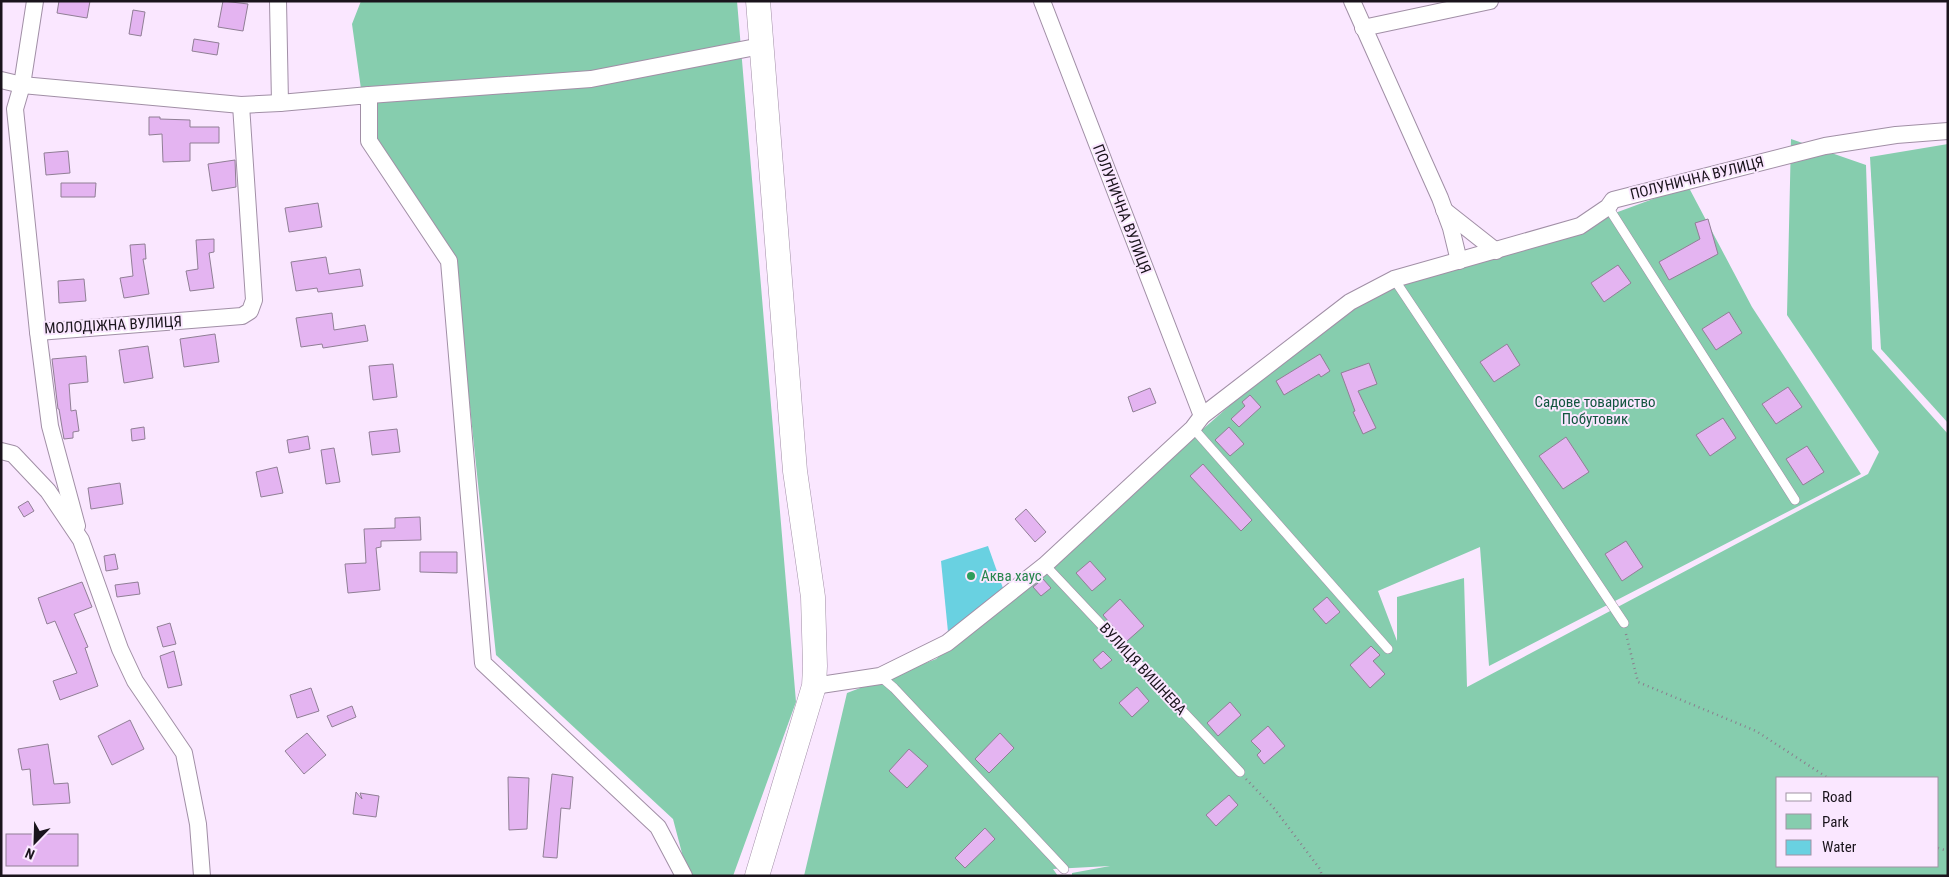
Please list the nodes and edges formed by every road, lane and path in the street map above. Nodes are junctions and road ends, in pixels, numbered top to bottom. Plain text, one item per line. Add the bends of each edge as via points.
1 (35, 1) edge
2 (278, 1) edge
3 (758, 1) edge
4 (1042, 1) edge
5 (1352, 1) edge
6 (1490, 1) edge
7 (1363, 28) junction
8 (761, 46) junction
9 (1, 80) edge
10 (22, 85) junction
11 (369, 95) junction
12 (280, 103) junction
13 (241, 105) junction
14 (1948, 131) edge
15 (1608, 207) junction
16 (1444, 210) junction
17 (1496, 250) junction
18 (1458, 261) junction
19 (1394, 279) junction
20 (38, 332) junction
21 (1197, 422) junction
22 (1, 451) edge
23 (1795, 500) dead end
24 (81, 540) junction
25 (1045, 566) junction
26 (1624, 623) joint
27 (1388, 649) dead end
28 (880, 676) junction
29 (814, 686) junction
30 (1240, 772) joint
31 (1826, 777) edge
32 (1064, 869) dead end
33 (202, 876) edge
34 (684, 876) edge
35 (757, 876) edge
36 (1322, 876) edge

1 - 10 street, МОЛОДІЖНА ВУЛИЦЯ
2 - 12 street
3 - 8 main road
4 - 21 street, ПОЛУНИЧНА ВУЛИЦЯ
5 - 7 street
6 - 7 street
7 - 16 street
8 - 11 street via 591,79
8 - 29 main road via 795,471 813,597
9 - 10 street
10 - 13 street
10 - 20 street, МОЛОДІЖНА ВУЛИЦЯ via 15,109
11 - 12 street
11 - 34 street via 370,141 449,261 484,663 658,827
12 - 13 street
13 - 20 street, МОЛОДІЖНА ВУЛИЦЯ via 254,300 250,311 242,316
14 - 15 street, ПОЛУНИЧНА ВУЛИЦЯ via 1825,146 1613,200
15 - 17 street, ПОЛУНИЧНА ВУЛИЦЯ via 1580,226
15 - 23 lane
16 - 17 street
16 - 18 street
17 - 18 street, ПОЛУНИЧНА ВУЛИЦЯ
18 - 19 street, ПОЛУНИЧНА ВУЛИЦЯ
19 - 21 street, ПОЛУНИЧНА ВУЛИЦЯ via 1350,302
19 - 26 lane
20 - 24 street via 50,426
21 - 25 street, ПОЛУНИЧНА ВУЛИЦЯ
21 - 27 lane
22 - 24 street via 13,454 48,491
24 - 33 street via 131,673 184,753 198,824
25 - 28 street, ПОЛУНИЧНА ВУЛИЦЯ via 947,643
25 - 30 lane, ВУЛИЦЯ ВИШНЕВА
26 - 31 path via 1638,682 1756,730
28 - 29 street, ПОЛУНИЧНА ВУЛИЦЯ
28 - 32 lane
29 - 35 main road
30 - 36 path via 1273,807

